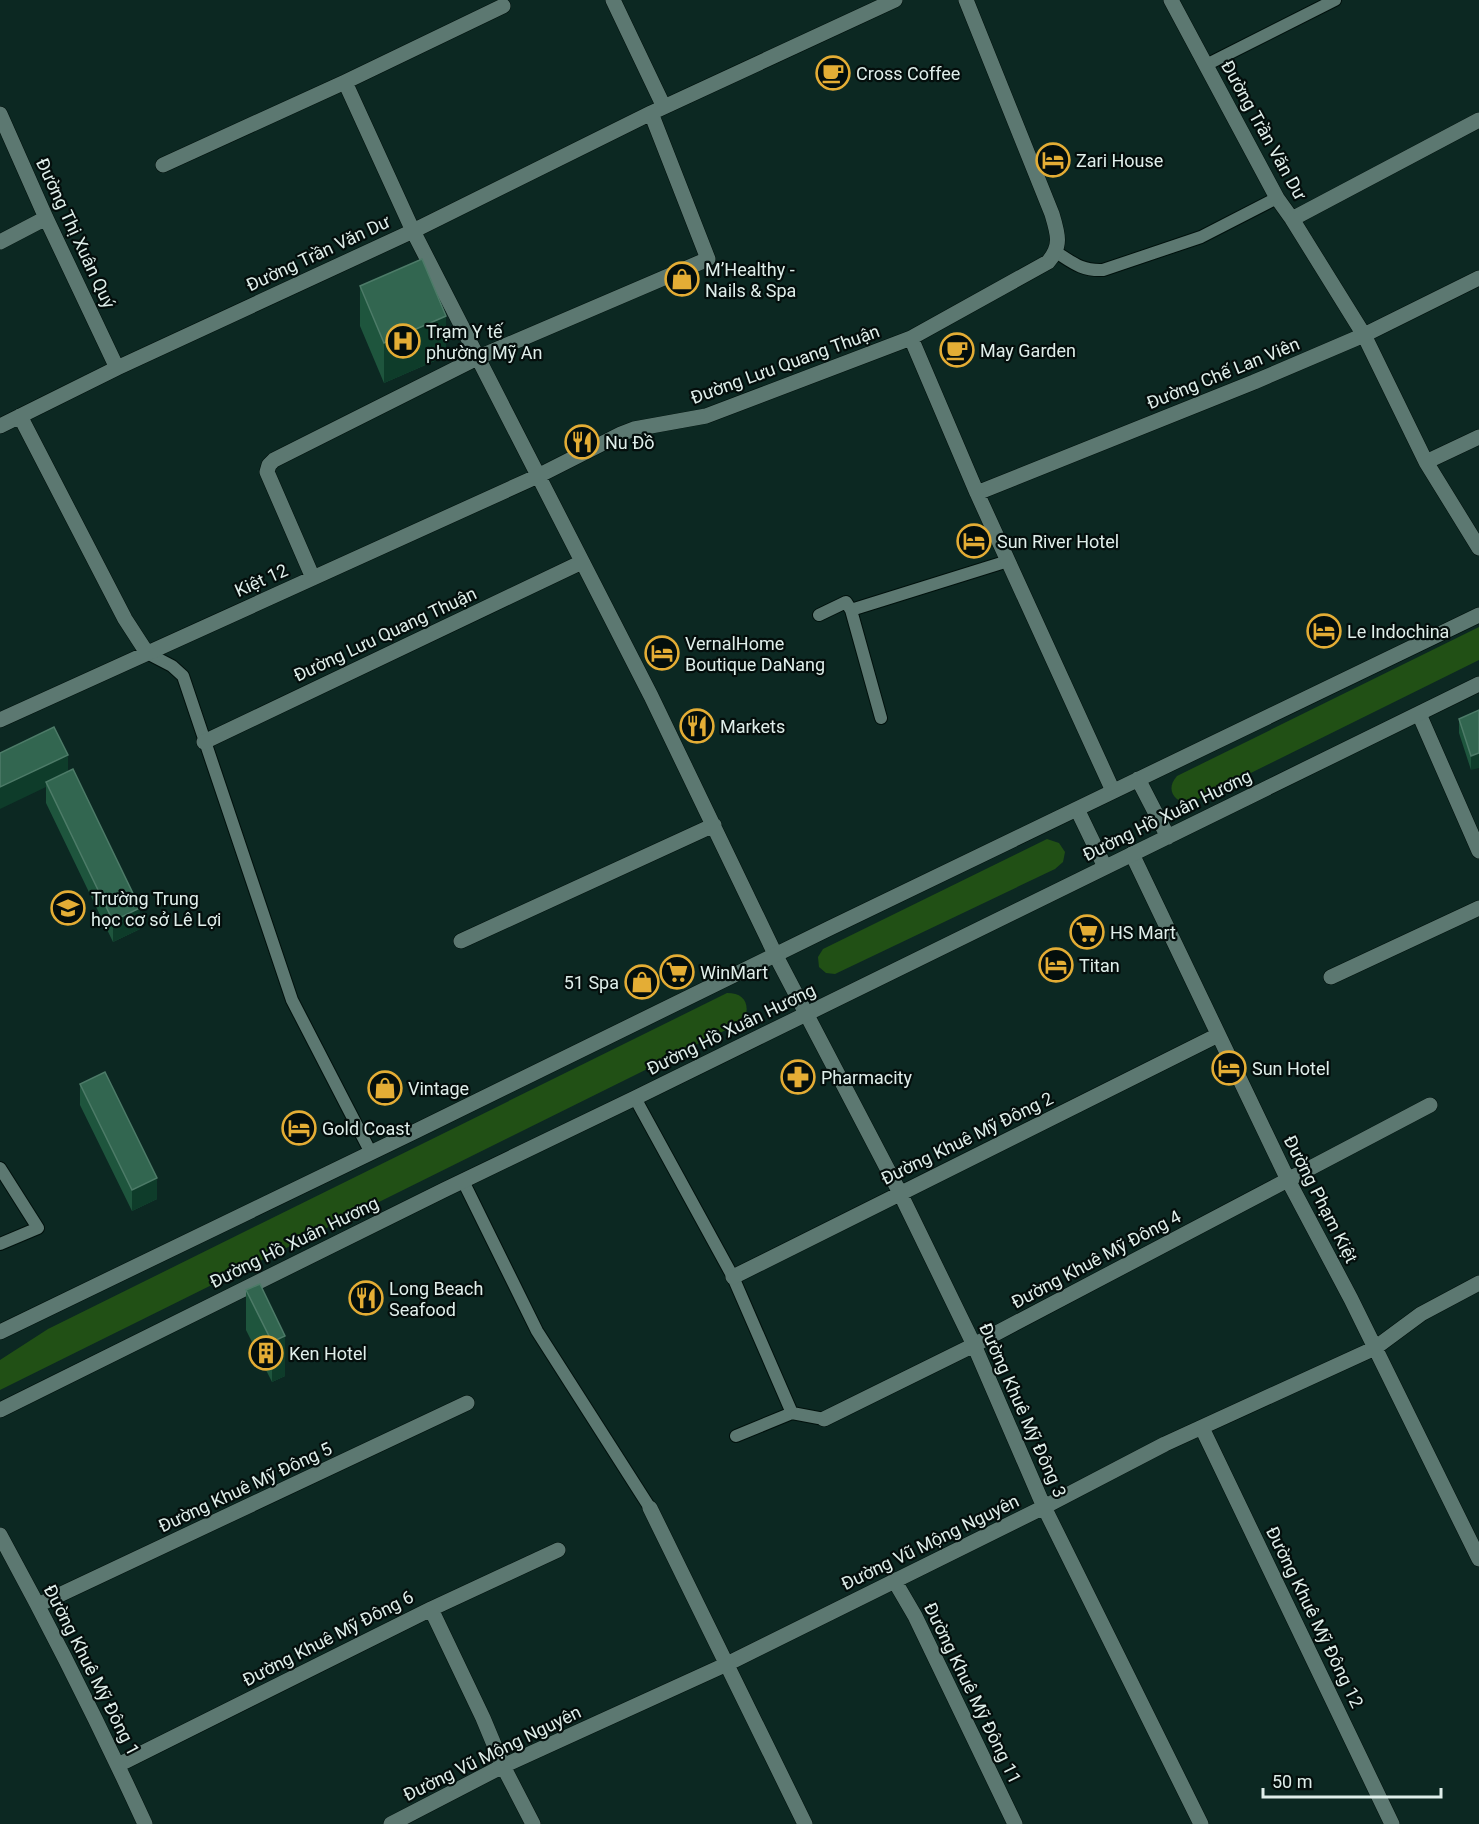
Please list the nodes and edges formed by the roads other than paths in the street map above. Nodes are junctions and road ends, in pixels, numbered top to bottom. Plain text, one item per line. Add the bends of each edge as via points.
1 (613, 0) edge
2 (895, 0) edge
3 (966, 0) edge
4 (1171, 0) edge
5 (1335, 0) edge
6 (502, 6) dead end
7 (1206, 65) junction
8 (345, 82) junction
9 (657, 110) junction
10 (0, 114) edge
11 (1479, 120) edge
12 (163, 165) dead end
13 (1277, 198) junction
14 (46, 218) junction
15 (1292, 219) junction
16 (413, 231) junction
17 (0, 242) edge
18 (1056, 252) junction
19 (1479, 278) edge
20 (1364, 335) junction
21 (911, 338) junction
22 (479, 357) junction
23 (117, 368) junction
24 (21, 416) junction
25 (0, 426) edge
26 (1479, 437) edge
27 (1426, 462) junction
28 (538, 476) junction
29 (977, 493) junction
30 (1479, 548) edge
31 (1008, 561) junction
32 (582, 562) junction
33 (313, 578) junction
34 (851, 610) junction
35 (819, 615) dead end
36 (1479, 615) edge
37 (147, 653) junction
38 (1479, 684) edge
39 (1419, 714) junction
40 (881, 718) dead end
41 (0, 720) edge
42 (204, 742) junction
43 (1138, 779) junction
44 (1113, 791) junction
45 (1077, 808) junction
46 (714, 825) junction
47 (1168, 837) junction
48 (1479, 851) edge
49 (1132, 854) junction
50 (1105, 867) junction
51 (1479, 908) edge
52 (461, 941) dead end
53 (776, 956) junction
54 (1331, 977) dead end
55 (806, 1014) junction
56 (1218, 1035) junction
57 (635, 1098) junction
58 (1430, 1105) dead end
59 (371, 1153) junction
60 (0, 1168) edge
61 (1288, 1180) junction
62 (463, 1181) junction
63 (900, 1193) junction
64 (0, 1244) edge
65 (734, 1277) junction
66 (1479, 1283) edge
67 (0, 1332) edge
68 (974, 1345) junction
69 (1375, 1348) junction
70 (467, 1403) dead end
71 (0, 1410) edge
72 (792, 1413) junction
73 (824, 1419) joint
74 (1202, 1428) junction
75 (736, 1436) dead end
76 (650, 1508) joint
77 (1044, 1508) junction
78 (0, 1535) edge
79 (558, 1550) dead end
80 (1479, 1559) edge
81 (894, 1580) junction
82 (38, 1605) junction
83 (431, 1609) junction
84 (727, 1664) junction
85 (118, 1765) junction
86 (503, 1766) junction
87 (145, 1824) edge
88 (391, 1824) edge
89 (533, 1824) edge
90 (805, 1824) edge
91 (1015, 1824) edge
92 (1201, 1824) edge
93 (1392, 1824) edge

1 - 9 street
2 - 9 street, Đường Trần Văn Dư
3 - 18 street via 1052,214 1058,240
4 - 7 street, Đường Trần Văn Dư
5 - 7 lane
6 - 8 street
7 - 13 street, Đường Trần Văn Dư
8 - 12 street
8 - 16 street
9 - 16 street, Đường Trần Văn Dư
9 - 22 street via 708,260
10 - 14 street, Đường Thị Xuân Quý
11 - 15 street, Đường Trần Văn Dư
13 - 15 street, Đường Trần Văn Dư
13 - 18 lane via 1201,237 1103,270 1082,268
14 - 17 street
14 - 23 street, Đường Thị Xuân Quý
15 - 20 street
16 - 22 street
16 - 23 street, Đường Trần Văn Dư
18 - 21 street via 1039,268
19 - 20 street, Đường Chế Lan Viên
20 - 27 street
20 - 29 street, Đường Chế Lan Viên
21 - 28 street, Đường Lưu Quang Thuận via 706,416 634,429
21 - 29 street
22 - 28 street
22 - 33 street via 274,459 269,465 267,472
23 - 24 street, Đường Trần Văn Dư
24 - 25 street, Đường Trần Văn Dư
24 - 37 street via 125,619
26 - 27 street
27 - 30 street
28 - 32 street
28 - 33 street, Kiệt 12
29 - 31 street
31 - 34 lane
31 - 44 street
32 - 42 street, Đường Lưu Quang Thuận
32 - 46 street
33 - 37 street, Kiệt 12
34 - 35 lane via 846,602
34 - 40 lane
36 - 43 street
37 - 41 street, Kiệt 12
37 - 42 lane via 183,676
38 - 39 street, Đường Hồ Xuân Hương
39 - 47 street, Đường Hồ Xuân Hương
39 - 48 street
42 - 59 lane via 292,1000
43 - 44 street
43 - 47 street
44 - 45 street
45 - 50 street
45 - 53 street
46 - 52 street
46 - 53 street
47 - 49 street, Đường Hồ Xuân Hương
49 - 50 street, Đường Hồ Xuân Hương
49 - 56 street, Đường Phạm Kiệt
50 - 55 street, Đường Hồ Xuân Hương
51 - 54 street
53 - 55 street, Đường Khuê Mỹ Đông 3
53 - 59 street
55 - 57 street, Đường Hồ Xuân Hương
55 - 63 street, Đường Khuê Mỹ Đông 3
56 - 61 street, Đường Phạm Kiệt
56 - 63 street, Đường Khuê Mỹ Đông 2
57 - 62 street, Đường Hồ Xuân Hương
57 - 65 lane
58 - 61 street, Đường Khuê Mỹ Đông 4
59 - 67 street
60 - 64 lane via 38,1228
61 - 68 street, Đường Khuê Mỹ Đông 4
61 - 69 street, Đường Phạm Kiệt
62 - 71 street, Đường Hồ Xuân Hương
62 - 76 lane via 537,1331
63 - 65 street, Đường Khuê Mỹ Đông 2
63 - 68 street, Đường Khuê Mỹ Đông 3
65 - 72 lane
66 - 69 street, Đường Vũ Mộng Nguyên via 1421,1314
68 - 73 street, Đường Khuê Mỹ Đông 4
68 - 77 street, Đường Khuê Mỹ Đông 3
69 - 74 street, Đường Vũ Mộng Nguyên
69 - 80 street, Đường Phạm Kiệt
70 - 82 street, Đường Khuê Mỹ Đông 5
72 - 73 lane
72 - 75 lane
74 - 77 street, Đường Vũ Mộng Nguyên
74 - 93 street, Đường Khuê Mỹ Đông 12
76 - 84 street
77 - 81 street, Đường Vũ Mộng Nguyên
77 - 92 street, Đường Khuê Mỹ Đông 3
78 - 82 street, Đường Khuê Mỹ Đông 1
79 - 83 street, Đường Khuê Mỹ Đông 6
81 - 84 street, Đường Vũ Mộng Nguyên
81 - 91 street, Đường Khuê Mỹ Đông 11
82 - 85 street, Đường Khuê Mỹ Đông 1
83 - 85 street, Đường Khuê Mỹ Đông 6
83 - 86 street
84 - 86 street, Đường Vũ Mộng Nguyên
84 - 90 street
85 - 87 street, Đường Khuê Mỹ Đông 1
86 - 88 street, Đường Vũ Mộng Nguyên
86 - 89 street

